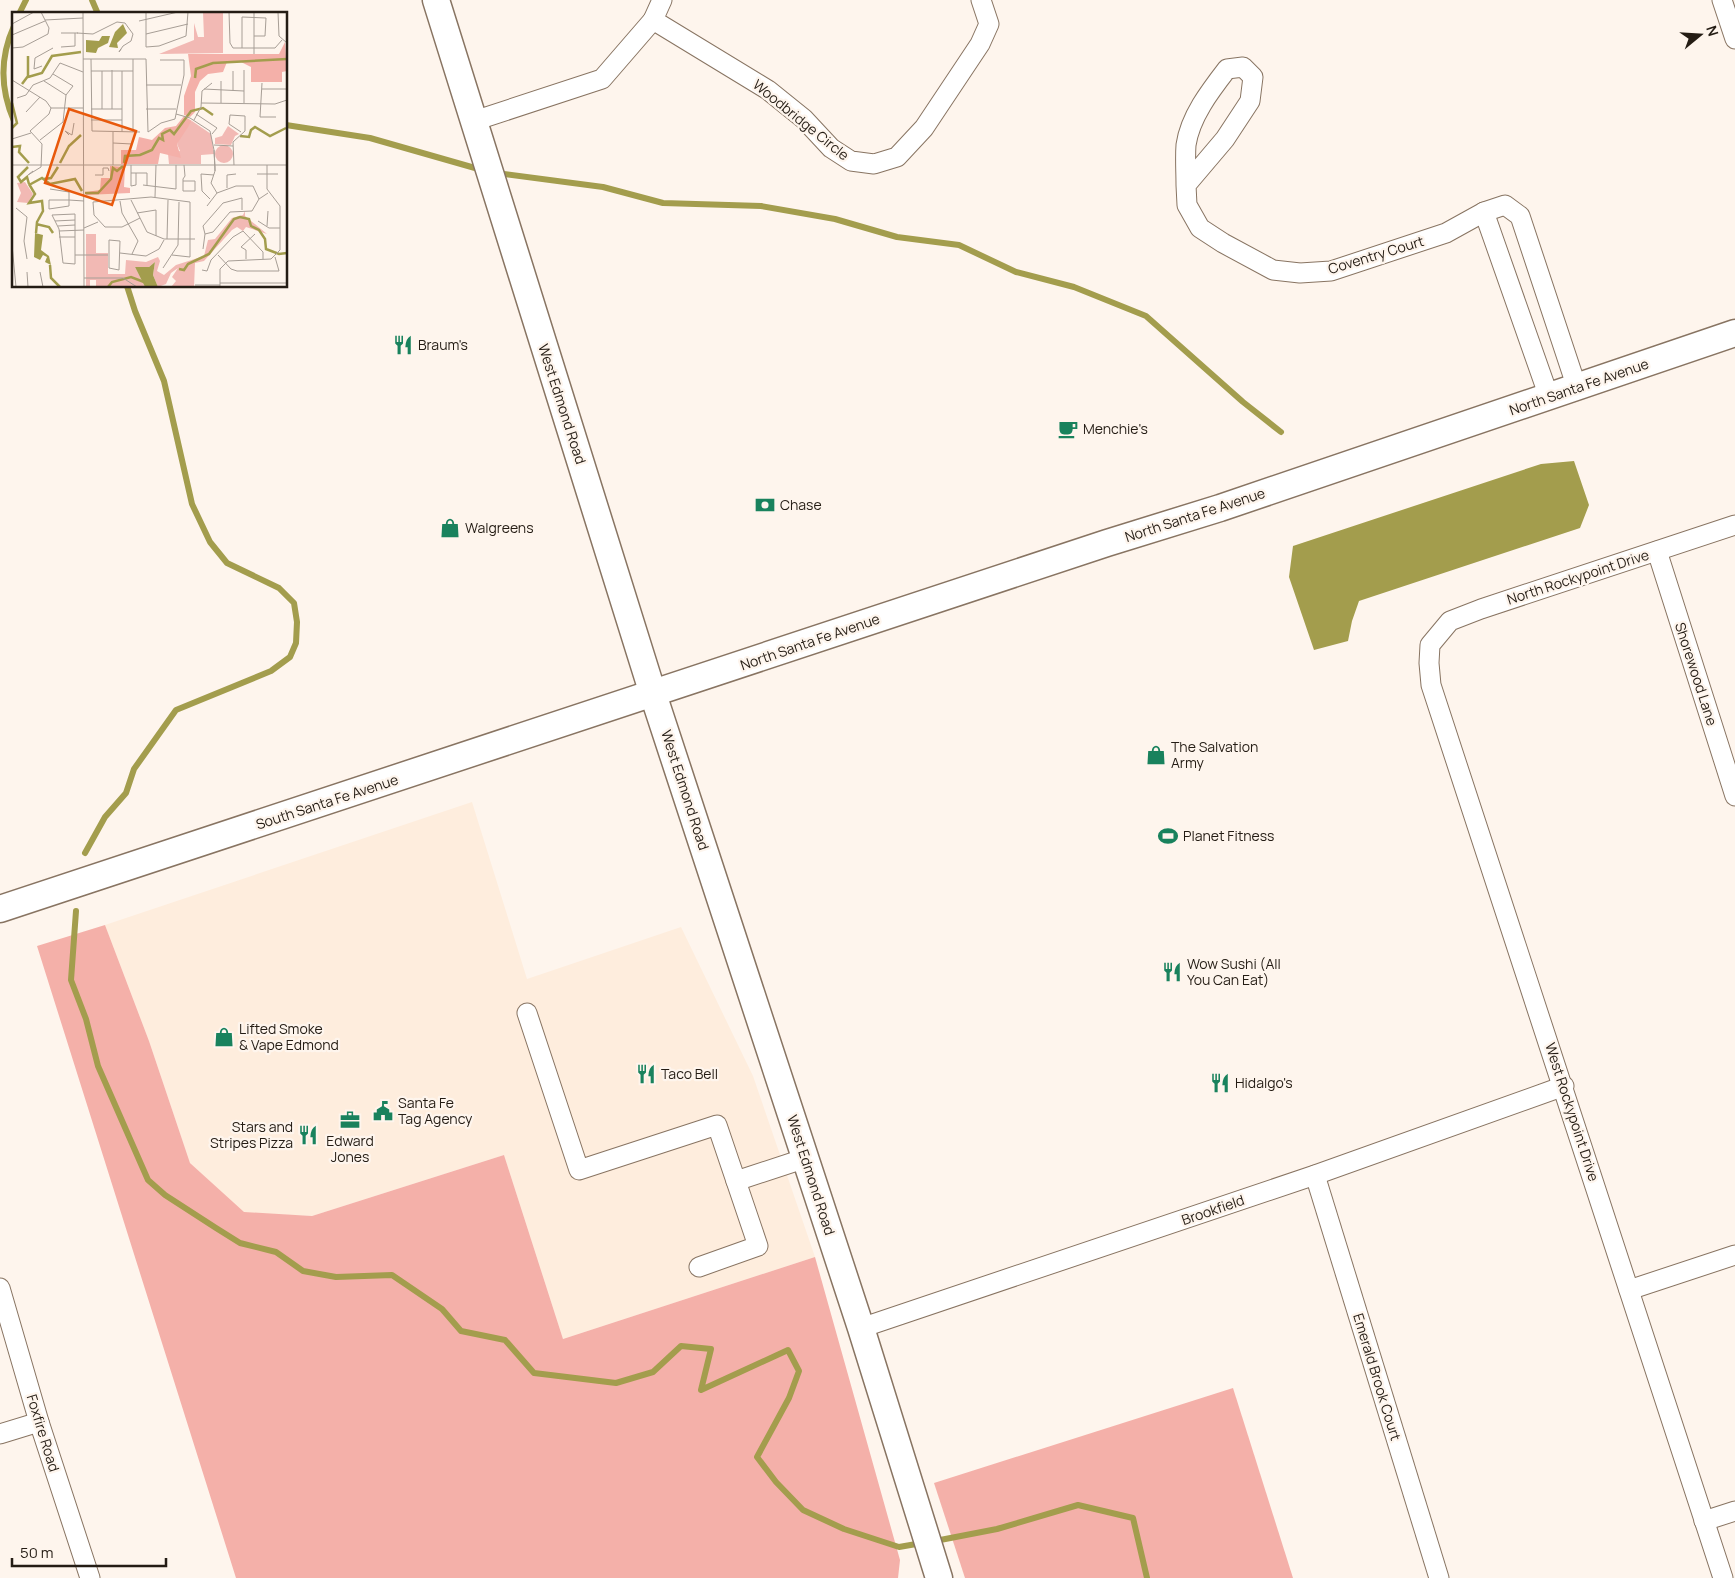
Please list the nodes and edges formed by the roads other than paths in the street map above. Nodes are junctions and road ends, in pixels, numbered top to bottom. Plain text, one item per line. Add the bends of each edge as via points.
1 (436, 0) edge
2 (662, 0) edge
3 (981, 0) edge
4 (1722, 0) edge
5 (653, 20) junction
6 (1735, 38) edge
7 (474, 121) junction
8 (1186, 185) junction
9 (1484, 212) junction
10 (1735, 333) edge
11 (1577, 388) junction
12 (1549, 397) junction
13 (1735, 525) edge
14 (1657, 551) junction
15 (1430, 645) joint
16 (653, 694) junction
17 (1735, 796) edge
18 (0, 909) edge
19 (526, 1013) dead end
20 (1564, 1086) junction
21 (806, 1158) junction
22 (1315, 1176) junction
23 (736, 1181) junction
24 (1735, 1255) edge
25 (699, 1267) dead end
26 (0, 1288) edge
27 (1629, 1290) junction
28 (861, 1328) junction
29 (39, 1422) junction
30 (0, 1434) edge
31 (1735, 1511) edge
32 (1704, 1521) junction
33 (90, 1578) edge
34 (938, 1578) edge
35 (1439, 1578) edge
36 (1723, 1578) edge

1 - 7 main road, West Edmond Road
2 - 5 street
3 - 5 street, Woodbridge Circle via 989,24 944,101 897,157 874,164 851,161 831,148 804,119 768,90
4 - 6 street
5 - 7 street via 602,79
7 - 16 main road, West Edmond Road
8 - 8 street, Coventry Court via 1225,139 1250,101 1253,77 1242,67 1227,69 1194,120 1186,144
8 - 9 street, Coventry Court via 1187,204 1200,228 1273,270 1300,273 1331,271 1446,233
9 - 11 street, Coventry Court via 1505,205 1520,216
9 - 12 street
10 - 11 main road, North Santa Fe Avenue
11 - 12 main road, North Santa Fe Avenue
12 - 16 main road, North Santa Fe Avenue
13 - 14 street, North Rockypoint Drive
14 - 15 street, North Rockypoint Drive via 1450,621
14 - 17 street, Shorewood Lane
15 - 20 street, West Rockypoint Drive via 1431,685
16 - 18 main road, South Santa Fe Avenue
16 - 21 main road, West Edmond Road
19 - 23 street via 579,1170 716,1125
20 - 22 street, Brookfield
20 - 27 street, West Rockypoint Drive
21 - 23 street
21 - 28 main road, West Edmond Road
22 - 28 street, Brookfield
22 - 35 street, Emerald Brook Court
23 - 25 street via 758,1246
24 - 27 street
26 - 29 street, Foxfire Road
27 - 32 street, West Rockypoint Drive
28 - 34 main road, West Edmond Road
29 - 30 street
29 - 33 street, Foxfire Road
31 - 32 street
32 - 36 street, West Rockypoint Drive

